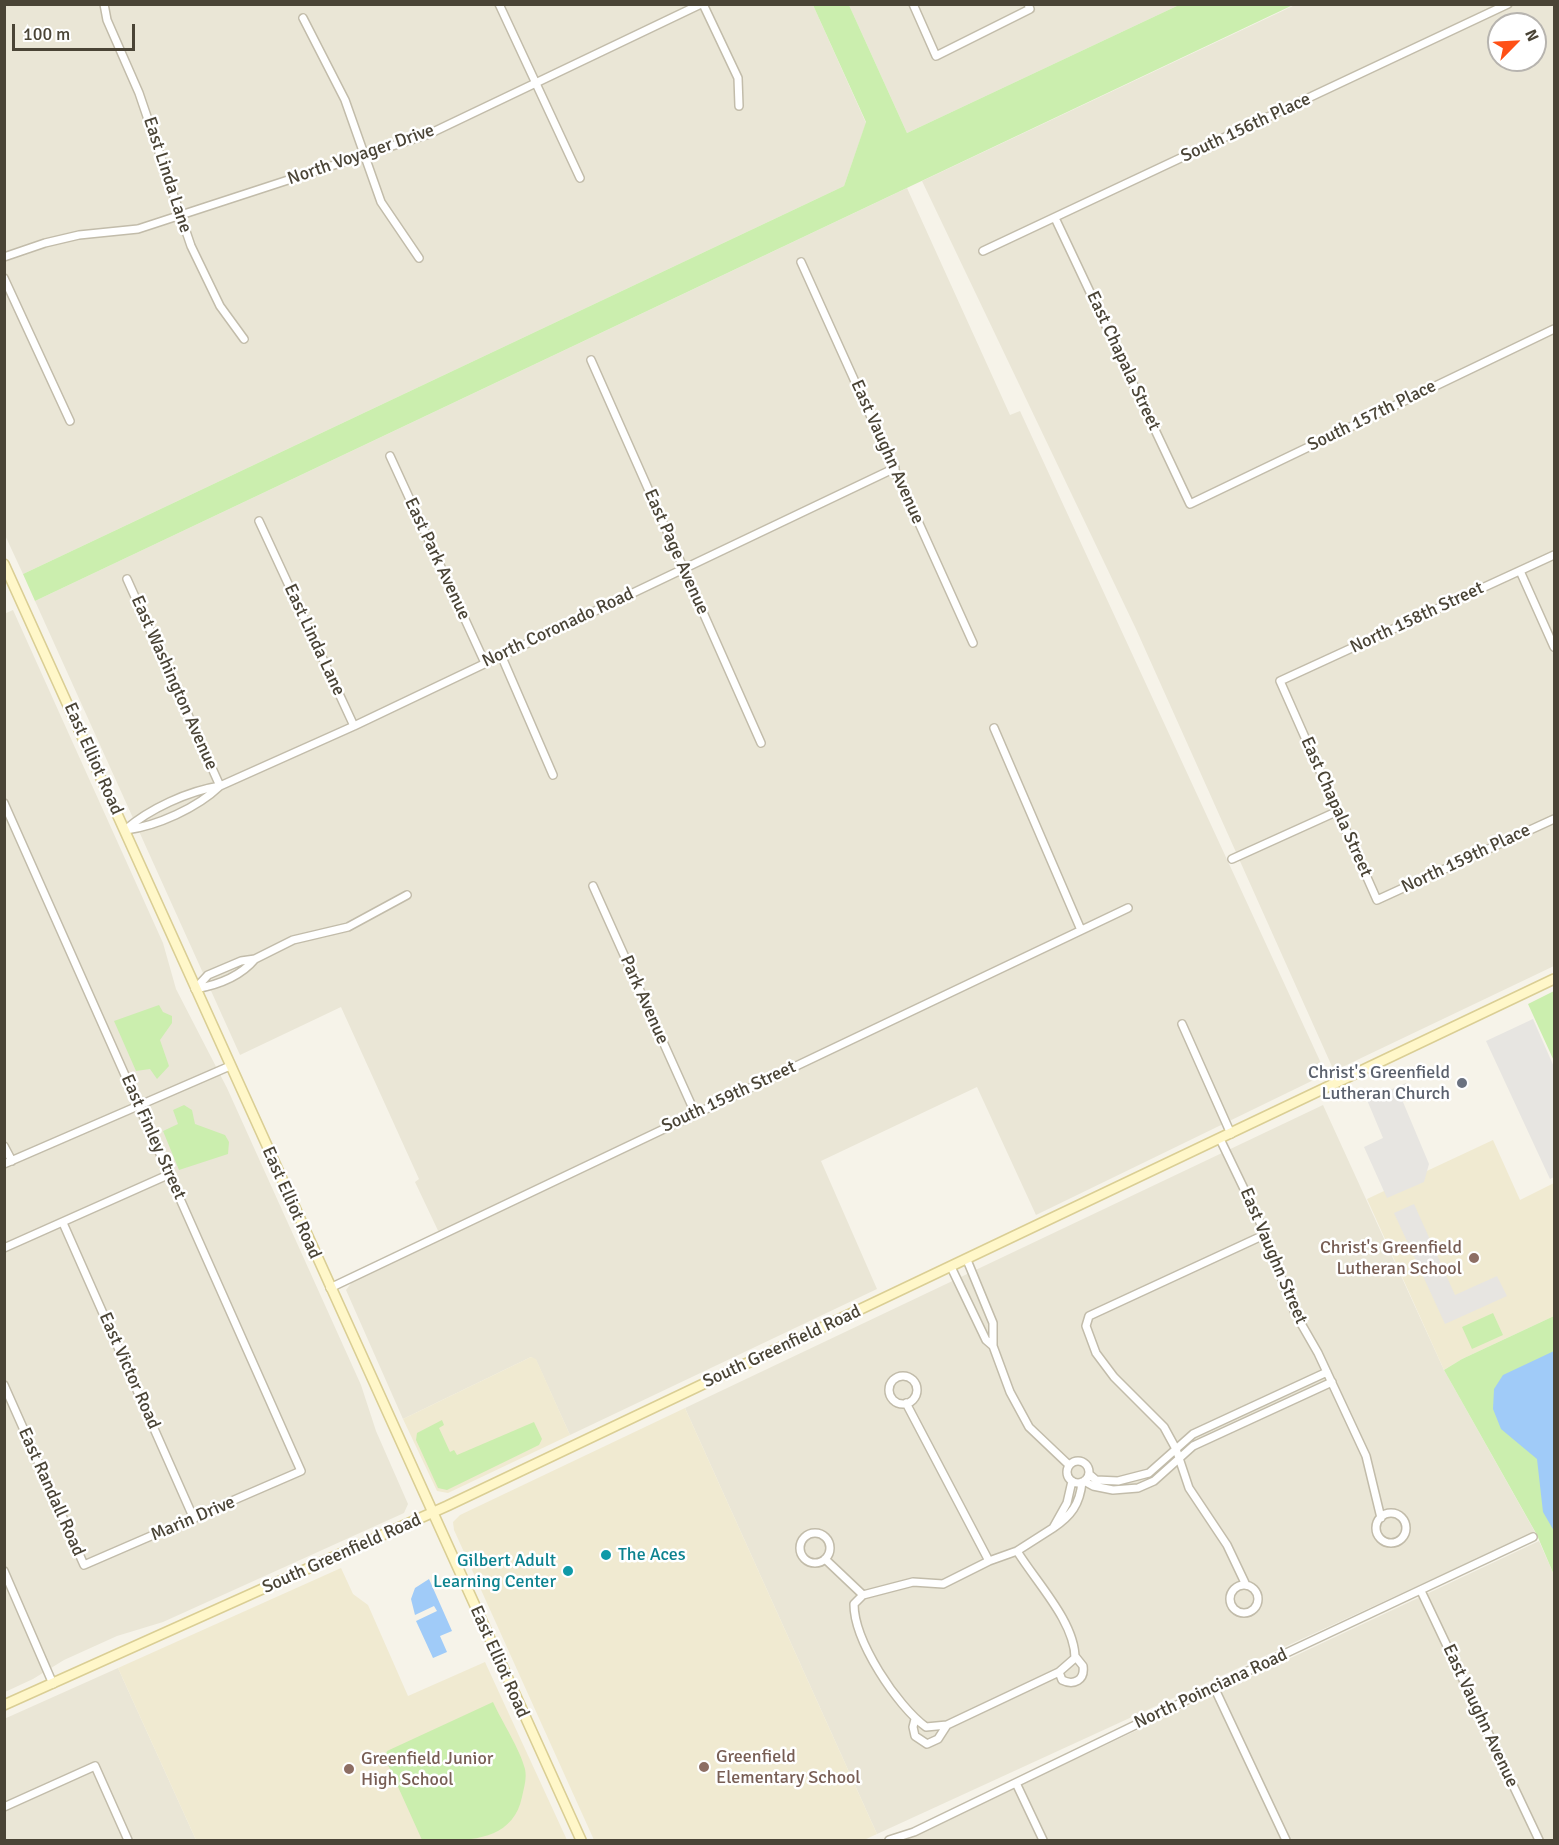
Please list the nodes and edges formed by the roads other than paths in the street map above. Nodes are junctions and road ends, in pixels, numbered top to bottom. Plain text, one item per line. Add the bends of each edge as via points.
1 (104, 4) edge
2 (499, 4) edge
3 (702, 4) edge
4 (913, 4) edge
5 (1508, 4) edge
6 (1029, 7) edge
7 (303, 18) dead end
8 (536, 83) junction
9 (739, 106) dead end
10 (363, 157) junction
11 (580, 178) dead end
12 (181, 215) junction
13 (1055, 218) junction
14 (983, 251) dead end
15 (4, 257) edge
16 (419, 258) dead end
17 (801, 262) dead end
18 (4, 278) edge
19 (1554, 329) edge
20 (244, 339) dead end
21 (591, 360) dead end
22 (70, 421) dead end
23 (390, 456) dead end
24 (895, 468) junction
25 (1190, 504) joint
26 (259, 521) dead end
27 (1554, 555) edge
28 (4, 564) edge
29 (683, 570) junction
30 (1520, 571) junction
31 (128, 579) dead end
32 (973, 643) dead end
33 (1554, 646) edge
34 (501, 655) junction
35 (485, 663) junction
36 (1280, 681) joint
37 (354, 726) junction
38 (993, 728) dead end
39 (761, 743) dead end
40 (553, 775) dead end
41 (220, 786) junction
42 (4, 803) edge
43 (1338, 811) junction
44 (1554, 819) edge
45 (125, 830) junction
46 (1232, 859) dead end
47 (593, 886) dead end
48 (406, 895) dead end
49 (1377, 900) joint
50 (1128, 908) dead end
51 (1081, 930) junction
52 (1554, 979) edge
53 (195, 989) junction
54 (1182, 1024) dead end
55 (230, 1066) junction
56 (139, 1105) junction
57 (695, 1113) junction
58 (1231, 1134) junction
59 (1220, 1139) junction
60 (4, 1146) edge
61 (8, 1163) edge
62 (170, 1174) junction
63 (63, 1223) junction
64 (1264, 1235) junction
65 (4, 1248) edge
66 (967, 1260) junction
67 (951, 1267) junction
68 (330, 1288) junction
69 (985, 1303) junction
70 (971, 1309) junction
71 (993, 1346) junction
72 (1327, 1372) junction
73 (1332, 1382) junction
74 (4, 1385) edge
75 (906, 1404) junction
76 (1259, 1404) junction
77 (1263, 1413) junction
78 (1176, 1449) junction
79 (1178, 1460) junction
80 (1069, 1465) junction
81 (301, 1471) joint
82 (1085, 1479) junction
83 (1071, 1481) junction
84 (432, 1513) junction
85 (1381, 1518) junction
86 (194, 1519) junction
87 (1053, 1528) junction
88 (1533, 1538) dead end
89 (1017, 1551) junction
90 (825, 1559) junction
91 (989, 1561) junction
92 (84, 1565) joint
93 (4, 1571) edge
94 (1246, 1585) junction
95 (1421, 1591) junction
96 (863, 1595) junction
97 (1075, 1657) junction
98 (1059, 1672) junction
99 (53, 1684) junction
100 (1214, 1687) junction
101 (4, 1705) edge
102 (915, 1719) junction
103 (947, 1725) junction
104 (1016, 1784) junction
105 (4, 1807) edge
106 (128, 1840) edge
107 (580, 1840) edge
108 (890, 1840) edge
109 (1043, 1840) edge
110 (1286, 1840) edge
111 (1539, 1840) edge

1 - 12 street, East Linda Lane via 107,21 140,93
2 - 8 street
3 - 8 street, North Voyager Drive
3 - 9 street via 738,78
4 - 6 street via 936,56
5 - 13 street, South 156th Place
7 - 10 street via 345,100
8 - 10 street, North Voyager Drive via 429,134
8 - 11 street
10 - 12 street, North Voyager Drive
10 - 16 street via 381,202
12 - 15 street, North Voyager Drive via 138,229 45,243
12 - 20 street, East Linda Lane via 204,277
13 - 14 street, South 156th Place
13 - 25 street, East Chapala Street
17 - 24 street, East Vaughn Avenue
18 - 22 street
19 - 25 street, South 157th Place
21 - 29 street, East Page Avenue
23 - 35 street, East Park Avenue
24 - 29 street, North Coronado Road
24 - 32 street, East Vaughn Avenue
26 - 37 street, East Linda Lane
27 - 30 street, North 158th Street
28 - 45 main road, East Elliot Road
29 - 34 street, North Coronado Road
29 - 39 street, East Page Avenue
30 - 33 street
30 - 36 street, North 158th Street
31 - 41 street, East Washington Avenue
34 - 35 street, North Coronado Road
34 - 40 street
35 - 37 street, North Coronado Road
36 - 43 street, East Chapala Street
37 - 41 street, North Coronado Road
38 - 51 street
41 - 45 street, North Coronado Road via 208,797 144,828
42 - 56 street, East Finley Street
43 - 46 street
43 - 49 street, East Chapala Street
44 - 49 street, North 159th Place
45 - 53 main road, East Elliot Road
47 - 57 street, Park Avenue
48 - 53 street via 348,927 293,940 255,959 208,975
50 - 51 street, South 159th Street
51 - 57 street, South 159th Street
52 - 58 main road, South Greenfield Road
53 - 55 main road, East Elliot Road
54 - 58 street
55 - 56 street
55 - 68 main road, East Elliot Road
56 - 61 street
56 - 62 street, East Finley Street
57 - 68 street, South 159th Street
58 - 59 main road, South Greenfield Road
59 - 64 street, East Vaughn Street
59 - 66 main road, South Greenfield Road
60 - 61 street
62 - 63 street
62 - 81 street, East Finley Street
63 - 65 street
63 - 86 street, East Victor Road
64 - 72 street, East Vaughn Street via 1296,1313
64 - 78 street via 1089,1316 1086,1326 1096,1353 1164,1427
66 - 67 main road, South Greenfield Road
66 - 69 street
67 - 70 street
67 - 84 main road, South Greenfield Road
68 - 84 main road, East Elliot Road
69 - 70 street
69 - 71 street via 993,1323
70 - 71 street
71 - 80 street via 1010,1392 1029,1427
72 - 73 street, East Vaughn Street
72 - 76 street
73 - 77 street
73 - 85 street, East Vaughn Street via 1366,1456
74 - 92 street, East Randall Road
75 - 75 street via 893,1400 889,1392 891,1382 898,1376 907,1376 917,1386 916,1395
75 - 91 street
76 - 77 street
76 - 78 street via 1193,1434
77 - 79 street via 1193,1446
78 - 79 street
78 - 82 street via 1149,1473 1118,1481
79 - 82 street via 1138,1488 1113,1490 1093,1486
79 - 94 street via 1189,1488 1227,1545
80 - 82 street via 1083,1462 1088,1467
80 - 83 street via 1067,1475
81 - 86 street, Marin Drive
82 - 83 street
82 - 87 street via 1076,1506
83 - 87 street via 1070,1493
84 - 99 main road, South Greenfield Road
84 - 107 main road, East Elliot Road
85 - 85 street via 1376,1526 1380,1539 1393,1543 1402,1539 1405,1524 1400,1516 1390,1514
86 - 92 street, Marin Drive
87 - 89 street
88 - 95 street, North Poinciana Road
89 - 91 street
89 - 97 street via 1069,1629
90 - 90 street via 830,1546 826,1536 816,1532 806,1535 800,1544 803,1557 816,1563
90 - 96 street
91 - 96 street via 943,1584 913,1582
93 - 99 street
94 - 94 street via 1256,1591 1258,1599 1252,1611 1243,1613 1232,1606 1230,1596 1235,1588
95 - 100 street, North Poinciana Road
95 - 111 street, East Vaughn Avenue
96 - 102 street via 854,1604 854,1616 879,1672
97 - 98 street
97 - 98 street via 1084,1671 1077,1682 1062,1680
98 - 103 street
99 - 101 main road, South Greenfield Road
100 - 104 street, North Poinciana Road
100 - 110 street
102 - 103 street via 926,1727
102 - 103 street via 915,1736 927,1744 938,1739
104 - 108 street, North Poinciana Road
104 - 109 street
105 - 106 street via 95,1766

